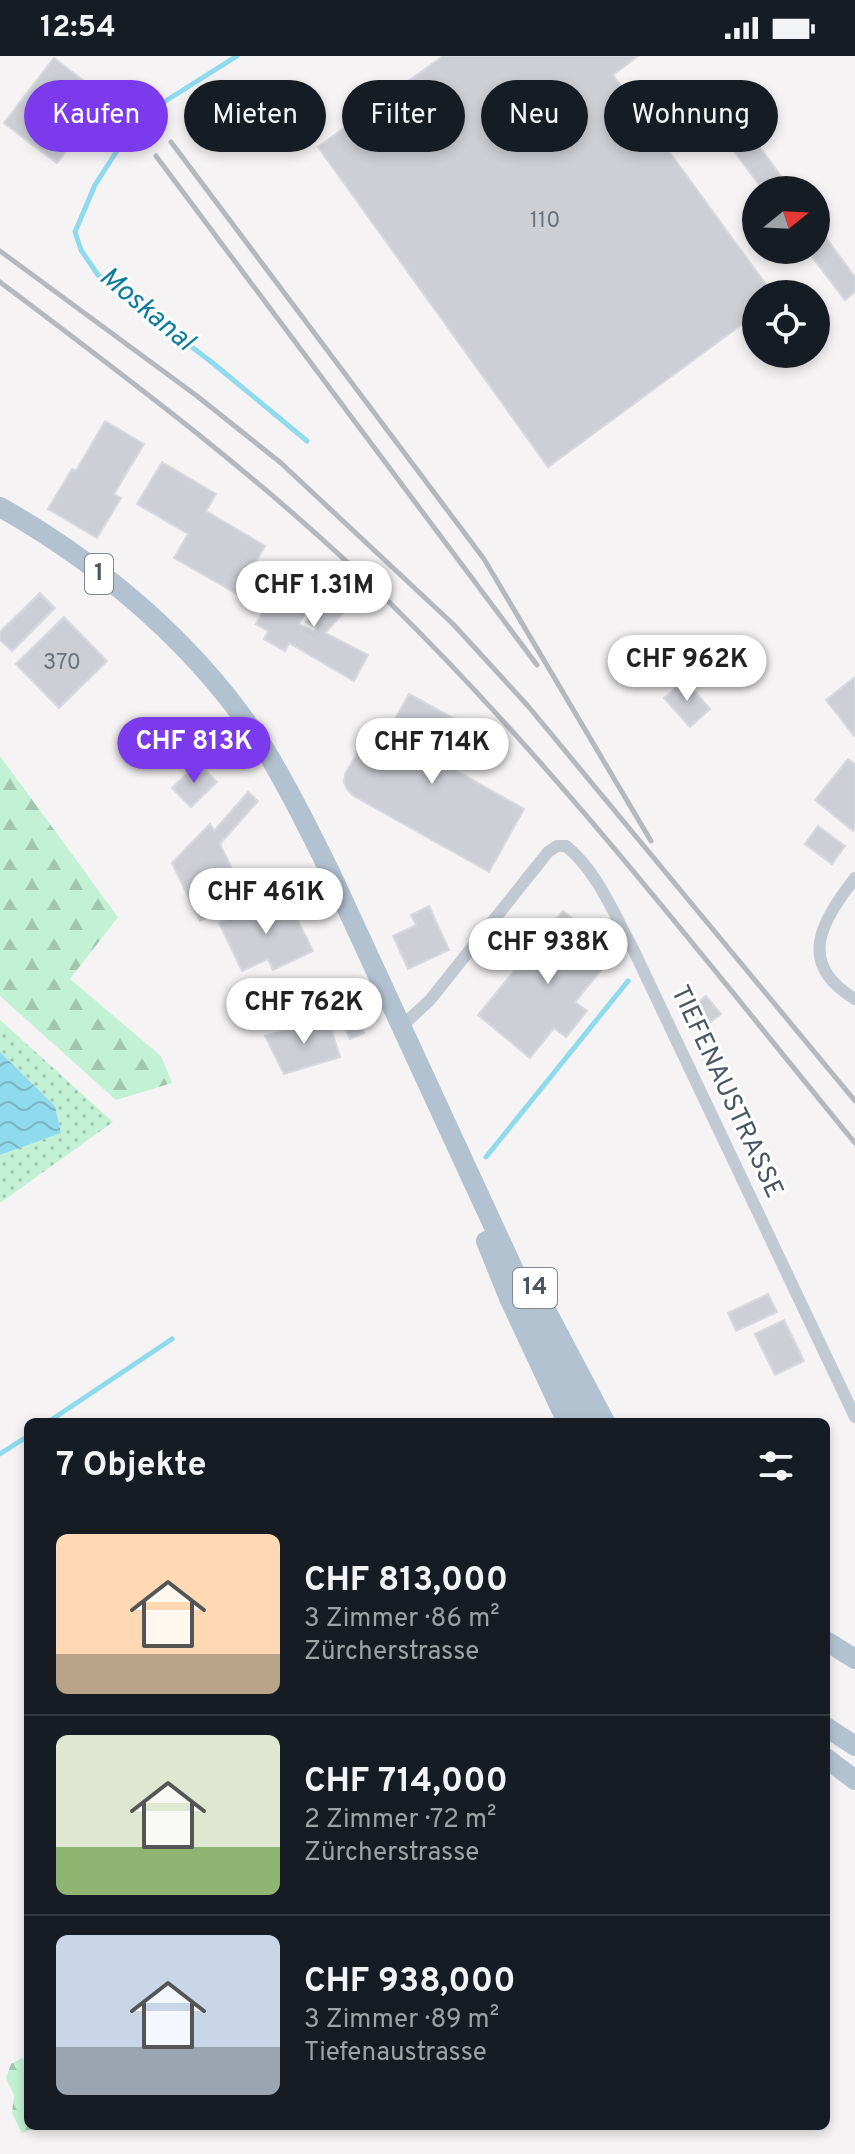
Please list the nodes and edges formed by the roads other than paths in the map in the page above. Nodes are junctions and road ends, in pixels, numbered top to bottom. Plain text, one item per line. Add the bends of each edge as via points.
1 (0, 507) edge
2 (855, 878) edge
3 (855, 999) edge
4 (402, 1026) junction
5 (461, 1157) junction
6 (855, 1417) edge
7 (565, 1418) edge
8 (582, 1418) edge
9 (603, 1418) edge
10 (830, 1643) edge
11 (855, 1659) edge
12 (830, 1730) edge
13 (855, 1746) edge
14 (830, 1761) edge
15 (855, 1780) edge

1 - 4 main road, 1 via 147,612 231,702 298,807
2 - 3 street via 822,927 818,946 833,983
4 - 5 main road, 1
4 - 6 street, TIEFENAUSTRASSE via 430,1000 548,852 566,846 576,854 633,949
5 - 7 main road, 14 via 491,1255
5 - 8 main road, 1
5 - 9 main road, 14 via 509,1236
10 - 11 main road
12 - 13 main road
14 - 15 main road

